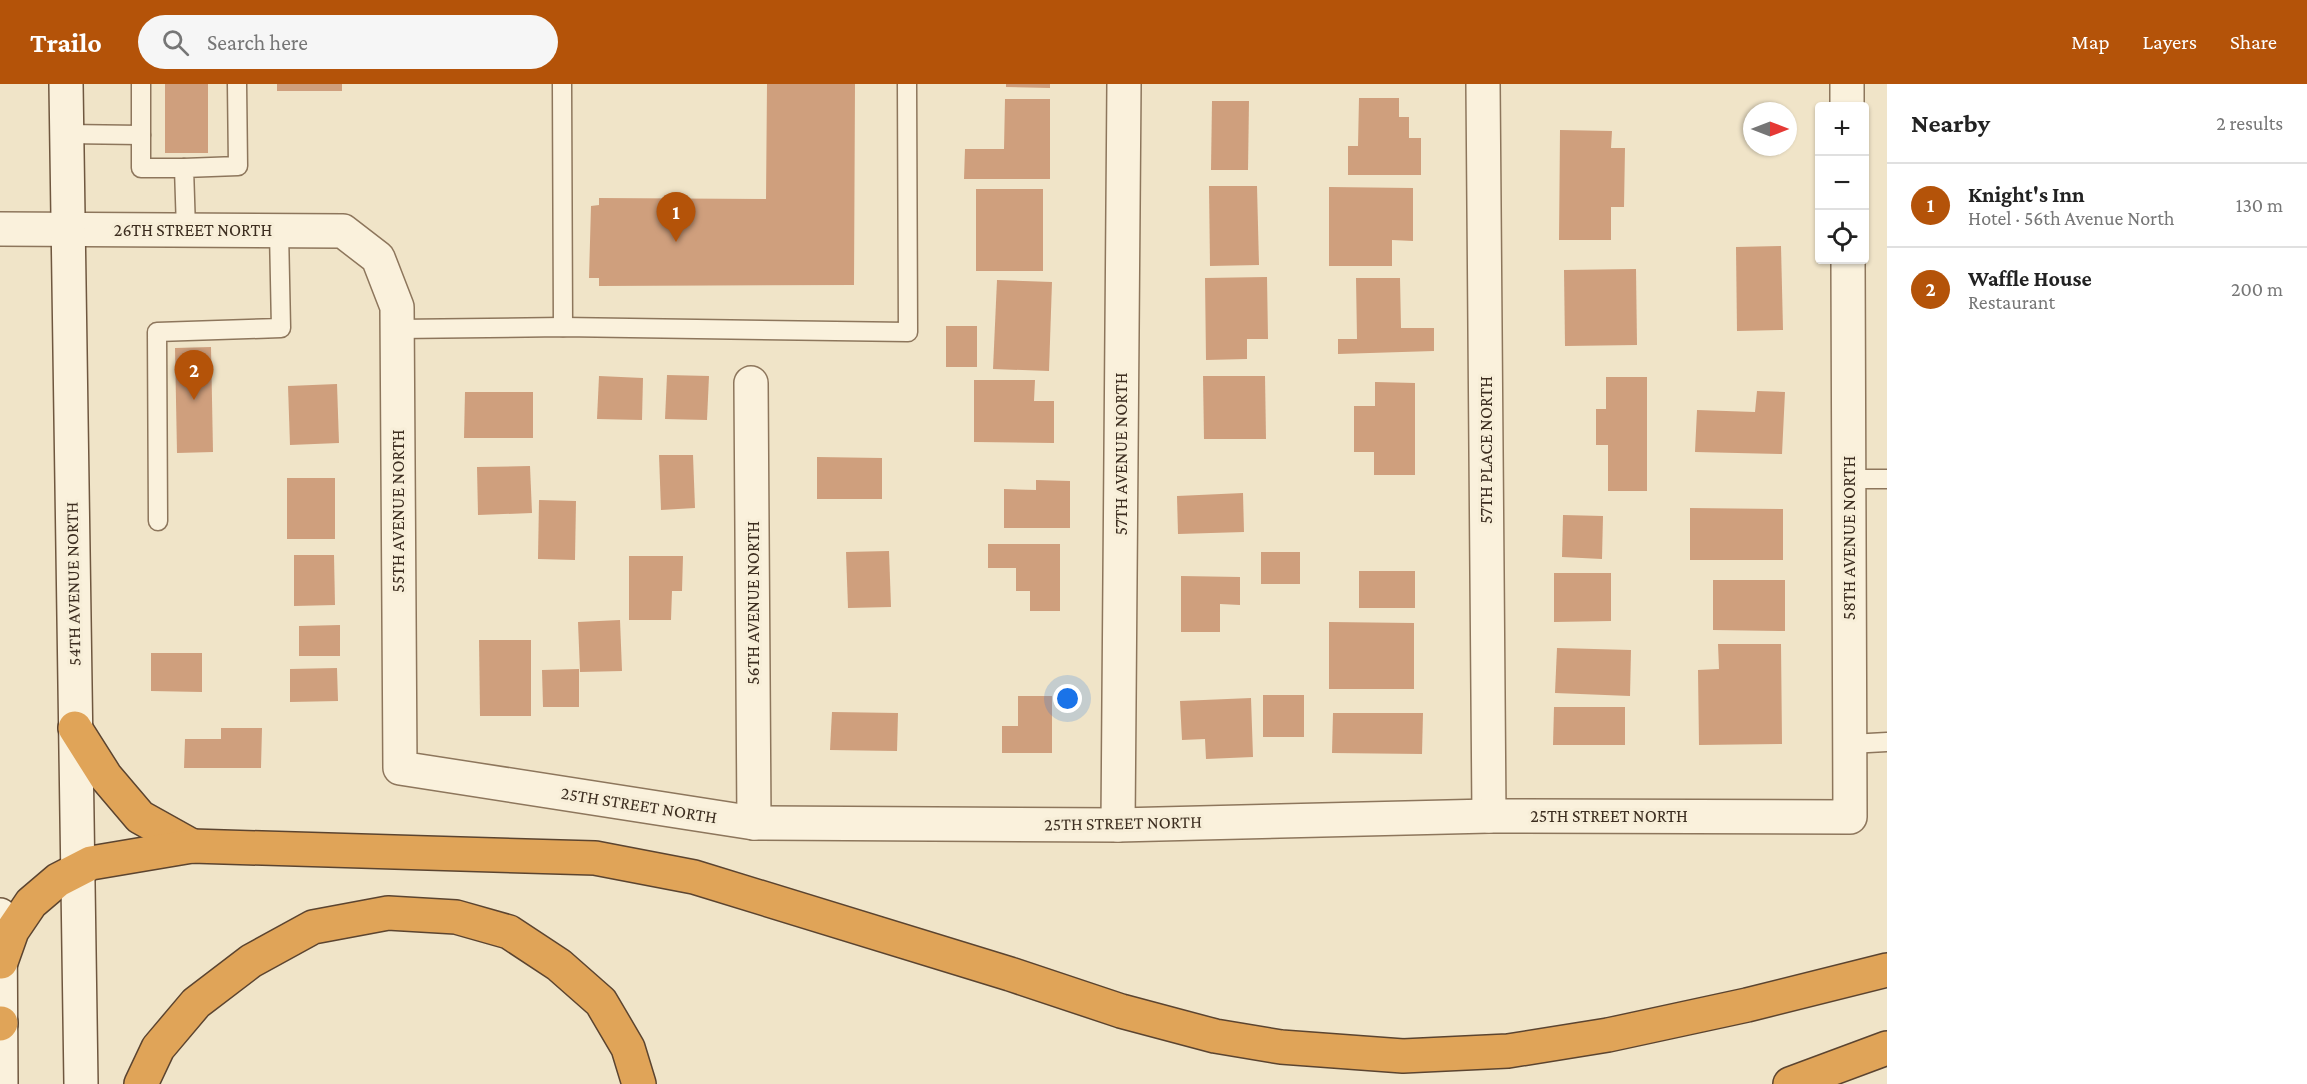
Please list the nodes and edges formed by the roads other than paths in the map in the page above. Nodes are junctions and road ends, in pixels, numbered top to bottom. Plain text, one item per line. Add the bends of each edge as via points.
1 (66, 84) edge
2 (141, 84) edge
3 (237, 84) edge
4 (562, 84) edge
5 (907, 84) edge
6 (1124, 84) edge
7 (1483, 84) edge
8 (1847, 84) edge
9 (1847, 102) edge
10 (67, 134) junction
11 (141, 135) junction
12 (184, 168) junction
13 (0, 229) edge
14 (69, 229) junction
15 (186, 230) junction
16 (279, 231) junction
17 (378, 258) joint
18 (1848, 264) edge
19 (563, 327) junction
20 (397, 329) junction
21 (751, 382) dead end
22 (1849, 479) junction
23 (1887, 479) edge
24 (158, 521) dead end
25 (75, 728) junction
26 (1887, 742) edge
27 (1850, 744) junction
28 (400, 768) joint
29 (1489, 816) junction
30 (1850, 817) joint
31 (754, 823) junction
32 (1118, 825) junction
33 (192, 846) junction
34 (77, 870) junction
35 (0, 915) edge
36 (1, 962) edge
37 (1887, 970) edge
38 (0, 1024) edge
39 (1887, 1048) edge
40 (1, 1084) edge
41 (81, 1084) edge
42 (141, 1084) edge
43 (639, 1084) edge
44 (1790, 1084) edge

1 - 10 street, 54TH AVENUE NORTH
2 - 11 lane
3 - 12 lane via 238,166
4 - 19 lane
5 - 19 lane via 908,332
6 - 32 street, 57TH AVENUE NORTH
7 - 29 street, 57TH PLACE NORTH
8 - 9 street
10 - 11 lane
10 - 14 street, 54TH AVENUE NORTH
11 - 12 lane via 141,168
12 - 15 lane
13 - 14 street, 26TH STREET NORTH
14 - 15 street, 26TH STREET NORTH
14 - 25 street, 54TH AVENUE NORTH
15 - 16 street, 26TH STREET NORTH
16 - 17 street, 26TH STREET NORTH via 343,231
16 - 24 lane via 281,328 157,332
17 - 20 street, 55TH AVENUE NORTH via 397,307
18 - 22 street, 58TH AVENUE NORTH
19 - 20 lane
20 - 28 street, 55TH AVENUE NORTH
21 - 31 street, 56TH AVENUE NORTH
22 - 23 lane
22 - 27 street, 58TH AVENUE NORTH
25 - 33 highway via 106,777 140,817
25 - 34 street, 54TH AVENUE NORTH
26 - 27 lane
27 - 30 street, 58TH AVENUE NORTH
28 - 31 street, 25TH STREET NORTH
29 - 30 street, 25TH STREET NORTH
29 - 32 street, 25TH STREET NORTH
31 - 32 street, 25TH STREET NORTH
33 - 34 highway via 91,863
33 - 37 highway via 595,858 694,877 1121,1011 1215,1036 1281,1047 1358,1053 1403,1056 1508,1051 1608,1035
34 - 36 highway via 31,903 12,931
34 - 41 street, 54TH AVENUE NORTH
35 - 36 street
36 - 38 street
38 - 40 street
39 - 44 highway
42 - 43 highway via 158,1048 196,1003 251,961 313,927 388,913 456,917 509,932 559,965 601,1002 628,1048

